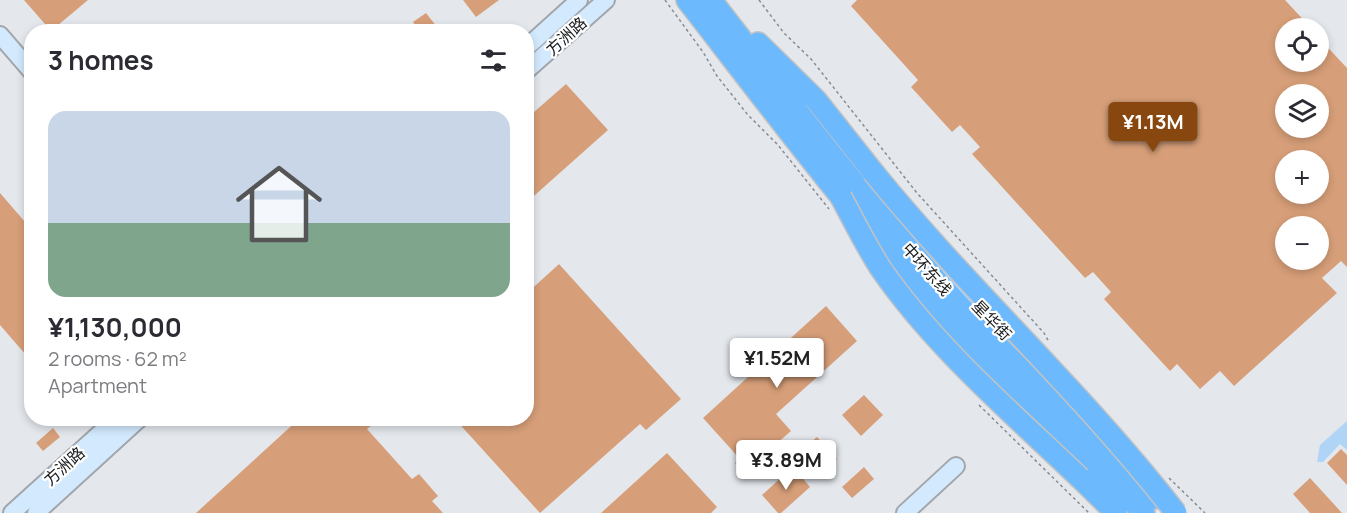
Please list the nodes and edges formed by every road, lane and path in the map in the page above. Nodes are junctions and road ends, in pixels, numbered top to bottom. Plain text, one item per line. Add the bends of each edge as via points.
1 (579, 0) edge
2 (606, 0) edge
3 (676, 0) edge
4 (687, 0) edge
5 (711, 0) edge
6 (723, 0) edge
7 (759, 0) edge
8 (0, 35) edge
9 (750, 35) junction
10 (534, 41) edge
11 (24, 63) edge
12 (534, 64) edge
13 (841, 197) junction
14 (1053, 350) dead end
15 (108, 426) edge
16 (131, 426) edge
17 (956, 466) dead end
18 (1167, 476) dead end
19 (12, 513) edge
20 (36, 513) edge
21 (905, 513) edge
22 (1116, 513) edge
23 (1131, 513) edge
24 (1144, 513) edge
25 (1171, 513) edge
26 (1176, 513) edge
27 (1185, 513) edge
28 (1204, 513) edge

1 - 10 main road, 方洲路
2 - 12 main road, 方洲路
3 - 23 main road via 778,133 926,311
4 - 13 highway, 中环东线
5 - 25 highway, 中环东线 via 855,185 947,292
6 - 9 main road, 星华街
7 - 14 path via 917,193 1044,333
8 - 11 main road
9 - 26 highway, bridge via 816,100 956,269 1132,456
9 - 27 main road, 星华街 via 957,284
13 - 22 highway, bridge via 881,268 921,318
13 - 24 highway, 中环东线, bridge via 967,339
15 - 19 main road, 方洲路
16 - 20 main road, 方洲路
17 - 21 main road
18 - 28 path

